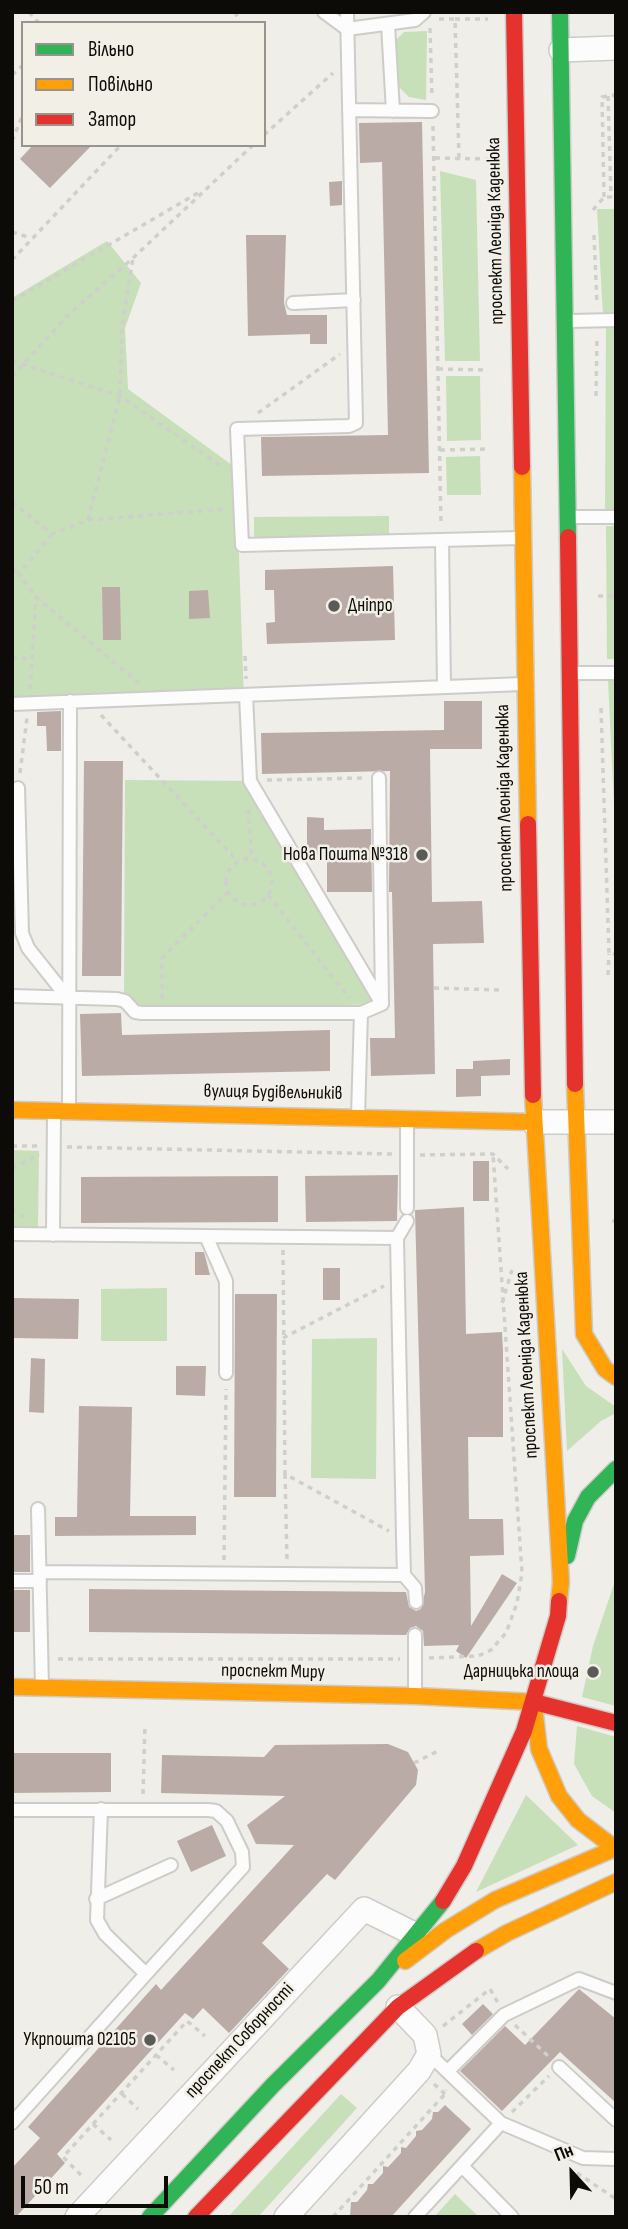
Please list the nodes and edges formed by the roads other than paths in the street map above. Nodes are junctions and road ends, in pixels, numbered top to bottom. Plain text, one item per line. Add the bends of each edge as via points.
1 (324, 12) edge
2 (347, 12) edge
3 (424, 12) edge
4 (514, 12) edge
5 (560, 12) edge
6 (388, 25) junction
7 (347, 29) junction
8 (616, 48) edge
9 (561, 50) junction
10 (349, 110) junction
11 (393, 111) junction
12 (432, 111) road end
13 (354, 300) junction
14 (293, 303) dead end
15 (616, 320) edge
16 (566, 321) junction
17 (569, 517) junction
18 (616, 517) edge
19 (522, 538) junction
20 (442, 541) junction
21 (570, 673) junction
22 (616, 673) edge
23 (524, 684) junction
24 (444, 687) junction
25 (246, 695) junction
26 (70, 701) junction
27 (12, 704) edge
28 (379, 778) road end
29 (18, 788) dead end
30 (12, 996) edge
31 (67, 997) junction
32 (382, 1004) junction
33 (361, 1013) junction
34 (12, 1110) edge
35 (61, 1110) junction
36 (358, 1116) junction
37 (407, 1118) junction
38 (533, 1122) junction
39 (616, 1122) edge
40 (576, 1123) junction
41 (12, 1234) edge
42 (53, 1235) junction
43 (206, 1236) junction
44 (397, 1238) junction
45 (226, 1373) road end
46 (616, 1377) edge
47 (616, 1469) edge
48 (38, 1508) dead end
49 (404, 1575) junction
50 (40, 1576) junction
51 (12, 1581) edge
52 (561, 1582) junction
53 (416, 1601) dead end
54 (415, 1635) dead end
55 (12, 1688) edge
56 (42, 1688) junction
57 (415, 1696) junction
58 (534, 1702) junction
59 (616, 1723) edge
60 (101, 1809) junction
61 (12, 1810) edge
62 (615, 1848) edge
63 (171, 1865) dead end
64 (616, 1882) edge
65 (96, 1899) junction
66 (416, 1935) junction
67 (146, 1975) junction
68 (378, 1981) junction
69 (616, 1993) edge
70 (398, 2007) junction
71 (431, 2044) junction
72 (559, 2067) road end
73 (448, 2071) junction
74 (616, 2120) edge
75 (12, 2123) edge
76 (501, 2123) junction
77 (616, 2159) edge
78 (461, 2166) junction
79 (77, 2217) edge
80 (150, 2217) edge
81 (196, 2217) edge
82 (286, 2217) edge
83 (415, 2217) edge
84 (512, 2217) edge

1 - 7 lane
2 - 7 lane
3 - 6 lane via 415,20
4 - 19 main road, проспект Леоніда Каденюка
5 - 9 main road
6 - 7 lane
6 - 11 lane
7 - 10 lane
8 - 9 street
9 - 16 main road
10 - 11 lane
10 - 13 lane
11 - 12 lane
13 - 14 lane
13 - 20 lane via 357,418 353,426 237,429 242,545
15 - 16 lane
16 - 17 main road
17 - 18 lane
17 - 21 main road
19 - 20 lane
19 - 23 main road, проспект Леоніда Каденюка
20 - 24 lane
21 - 22 lane
21 - 40 main road
23 - 24 lane
23 - 38 main road, проспект Леоніда Каденюка
24 - 25 lane
25 - 26 lane
25 - 32 lane via 250,781
26 - 27 lane
26 - 31 lane
28 - 32 lane
29 - 31 lane via 22,933 28,948
30 - 31 lane
31 - 33 lane via 117,999 138,1013
31 - 35 lane
32 - 33 lane
33 - 36 lane
34 - 35 main road, вулиця Будівельників
35 - 36 main road, вулиця Будівельників
35 - 42 lane via 53,1147
36 - 37 main road, вулиця Будівельників
37 - 38 main road, вулиця Будівельників
37 - 44 lane via 407,1214
38 - 40 street
38 - 52 main road, проспект Леоніда Каденюка
39 - 40 street
40 - 46 main road via 584,1334 605,1369
41 - 42 lane
42 - 43 lane
43 - 44 lane
43 - 45 lane via 226,1281
44 - 49 lane
47 - 52 main road via 588,1497 575,1521
48 - 50 lane
49 - 50 lane
49 - 53 lane via 415,1588
50 - 51 lane
50 - 56 lane
52 - 58 main road via 558,1616
54 - 57 lane
55 - 56 main road, проспект Миру
56 - 57 main road, проспект Миру
57 - 58 main road, проспект Миру
58 - 59 main road, проспект Миру
58 - 62 main road via 539,1749 559,1796 578,1819
58 - 66 main road via 464,1866
60 - 61 lane
60 - 65 lane
60 - 67 lane via 216,1811 228,1821 244,1860 239,1873
62 - 68 main road via 495,1900
63 - 65 lane
64 - 70 main road via 506,1933 454,1964
65 - 67 lane via 99,1927
66 - 68 main road
66 - 79 street, проспект Соборності via 364,1909
67 - 75 lane
68 - 80 main road
69 - 73 lane via 579,1979 504,2015
70 - 71 street
70 - 81 main road
71 - 73 lane
71 - 82 street via 419,2071
72 - 74 lane
73 - 76 lane
76 - 77 lane via 583,2158
76 - 78 lane
78 - 83 lane
78 - 84 lane

